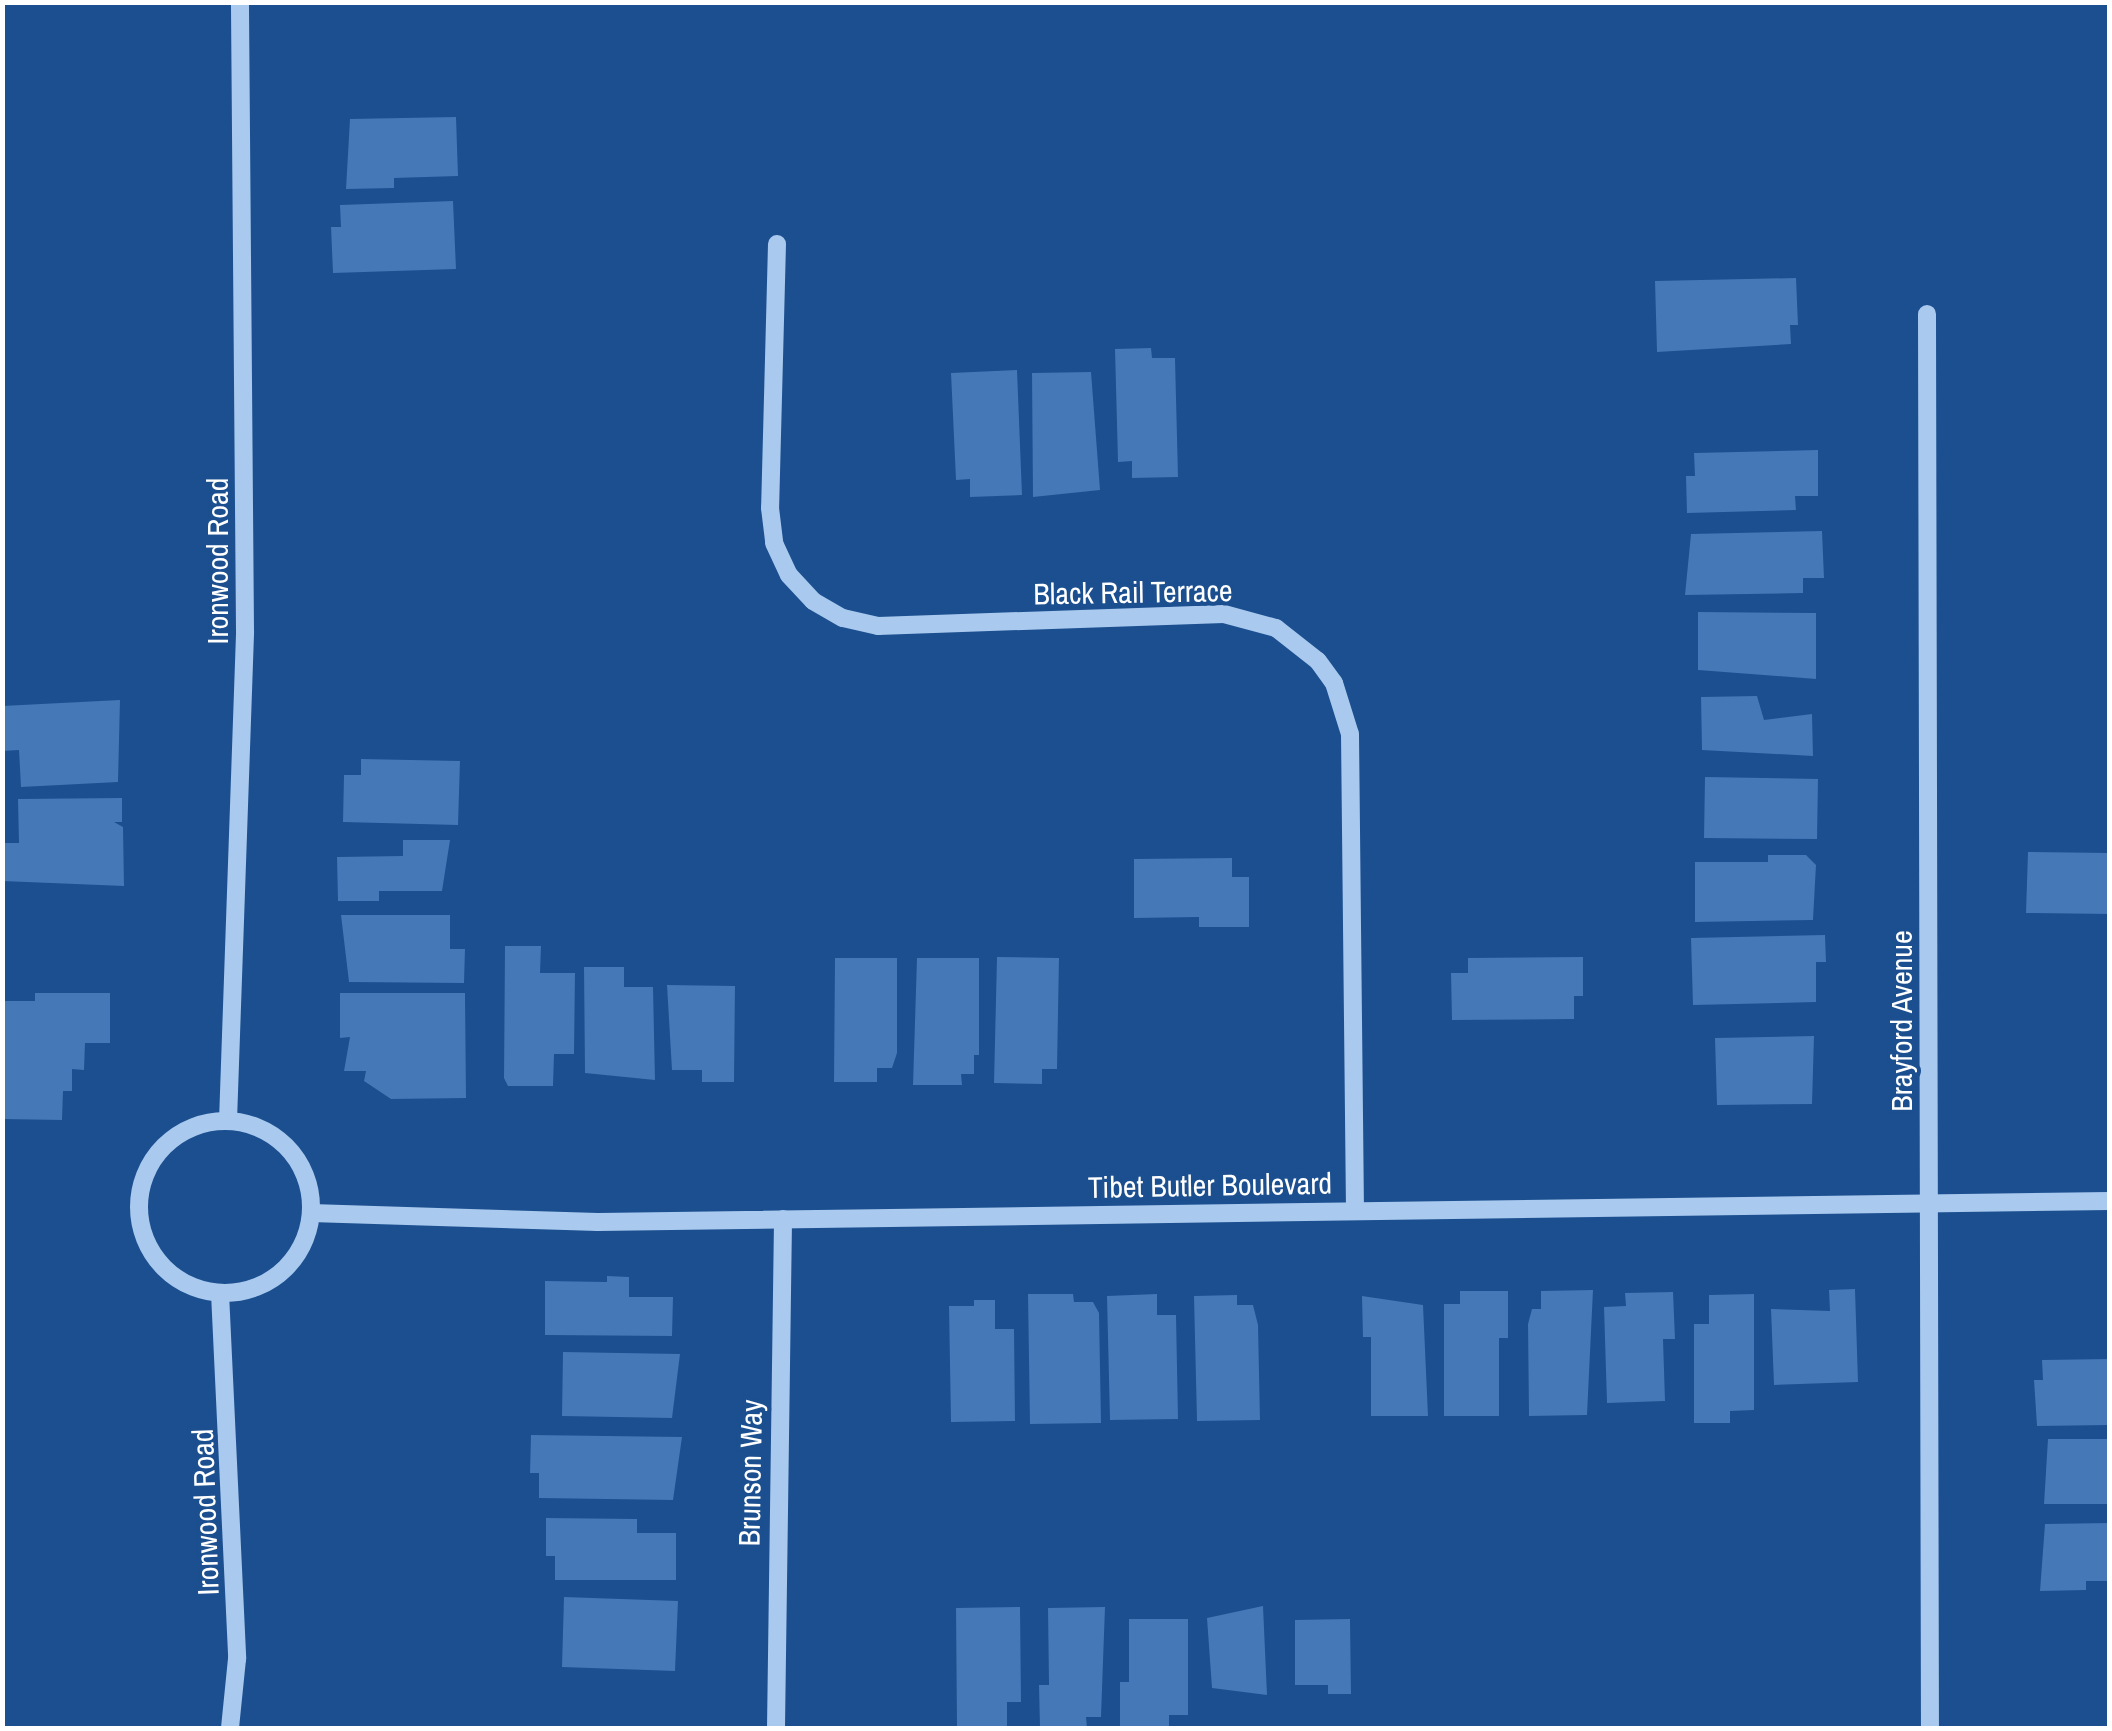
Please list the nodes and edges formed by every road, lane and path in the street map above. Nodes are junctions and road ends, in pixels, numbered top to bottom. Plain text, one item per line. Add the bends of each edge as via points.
1 (240, 2) edge
2 (777, 244) dead end
3 (1927, 314) dead end
4 (228, 1120) junction
5 (2110, 1201) edge
6 (1928, 1203) junction
7 (1355, 1210) junction
8 (311, 1213) junction
9 (782, 1219) junction
10 (220, 1293) junction
11 (230, 1728) edge
12 (776, 1728) edge
13 (1930, 1728) edge

1 - 4 street, Ironwood Road via 244,631
2 - 7 street, Black Rail Terrace via 770,508 774,543 789,575 813,601 843,618 878,626 1251,618 1299,642 1334,683 1350,734
3 - 6 street, Brayford Avenue
4 - 8 street via 261,1128 298,1159
4 - 10 street via 170,1139 154,1156 138,1202 147,1246 160,1264 187,1284
5 - 6 street, Tibet Butler Boulevard
6 - 7 street, Tibet Butler Boulevard
6 - 13 street, Brayford Avenue
7 - 9 street, Tibet Butler Boulevard
8 - 9 street, Tibet Butler Boulevard via 598,1222
8 - 10 street via 303,1244 278,1276
9 - 12 street, Brunson Way
10 - 11 street, Ironwood Road via 237,1659

